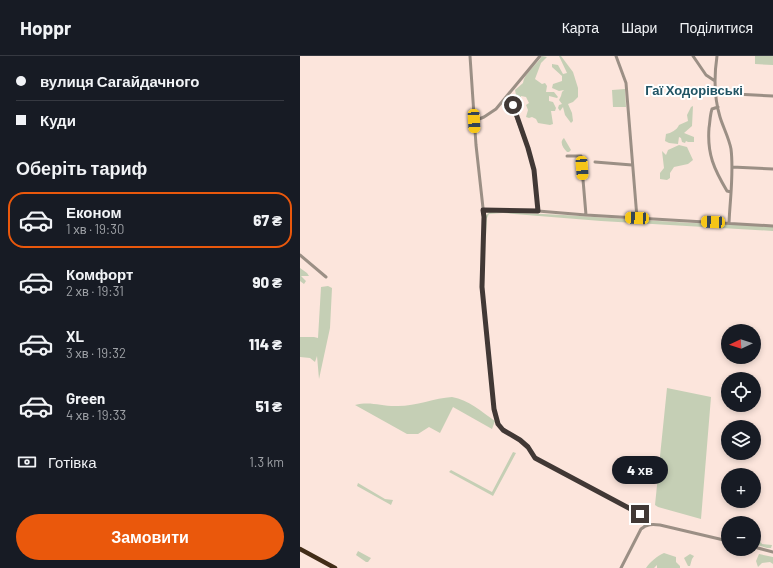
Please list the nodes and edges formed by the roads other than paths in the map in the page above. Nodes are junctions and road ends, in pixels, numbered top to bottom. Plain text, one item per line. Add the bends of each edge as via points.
1 (470, 56) edge
2 (540, 56) edge
3 (616, 56) edge
4 (693, 56) edge
5 (717, 56) edge
6 (715, 81) junction
7 (716, 93) junction
8 (508, 95) junction
9 (773, 96) edge
10 (718, 106) junction
11 (474, 121) junction
12 (567, 156) dead end
13 (595, 162) dead end
14 (632, 164) junction
15 (732, 167) junction
16 (773, 169) edge
17 (731, 192) junction
18 (483, 210) junction
19 (538, 211) junction
20 (586, 215) junction
21 (637, 218) junction
22 (729, 223) junction
23 (773, 226) edge
24 (300, 255) edge
25 (326, 277) dead end
26 (645, 526) junction
27 (721, 539) edge
28 (300, 549) edge
29 (761, 549) edge
30 (773, 552) edge
31 (335, 568) edge
32 (621, 568) edge

1 - 11 street
2 - 8 street
3 - 14 street via 626,83
4 - 6 street via 706,75
5 - 6 street
6 - 7 street
7 - 9 street
7 - 10 street
8 - 11 street via 493,112
8 - 19 street via 534,170
10 - 15 street via 731,147
10 - 17 street via 712,109 711,113 709,150 720,180 727,191
11 - 18 street
12 - 20 street via 581,156
13 - 14 street
14 - 21 street
15 - 16 street
15 - 17 street
17 - 22 street
18 - 19 street
18 - 26 street via 482,287 494,409 498,424 528,447 535,458 640,514
19 - 20 street
20 - 21 street
21 - 22 street
22 - 23 street
24 - 25 street
26 - 27 street via 660,524
26 - 32 street
28 - 31 highway
29 - 30 street

